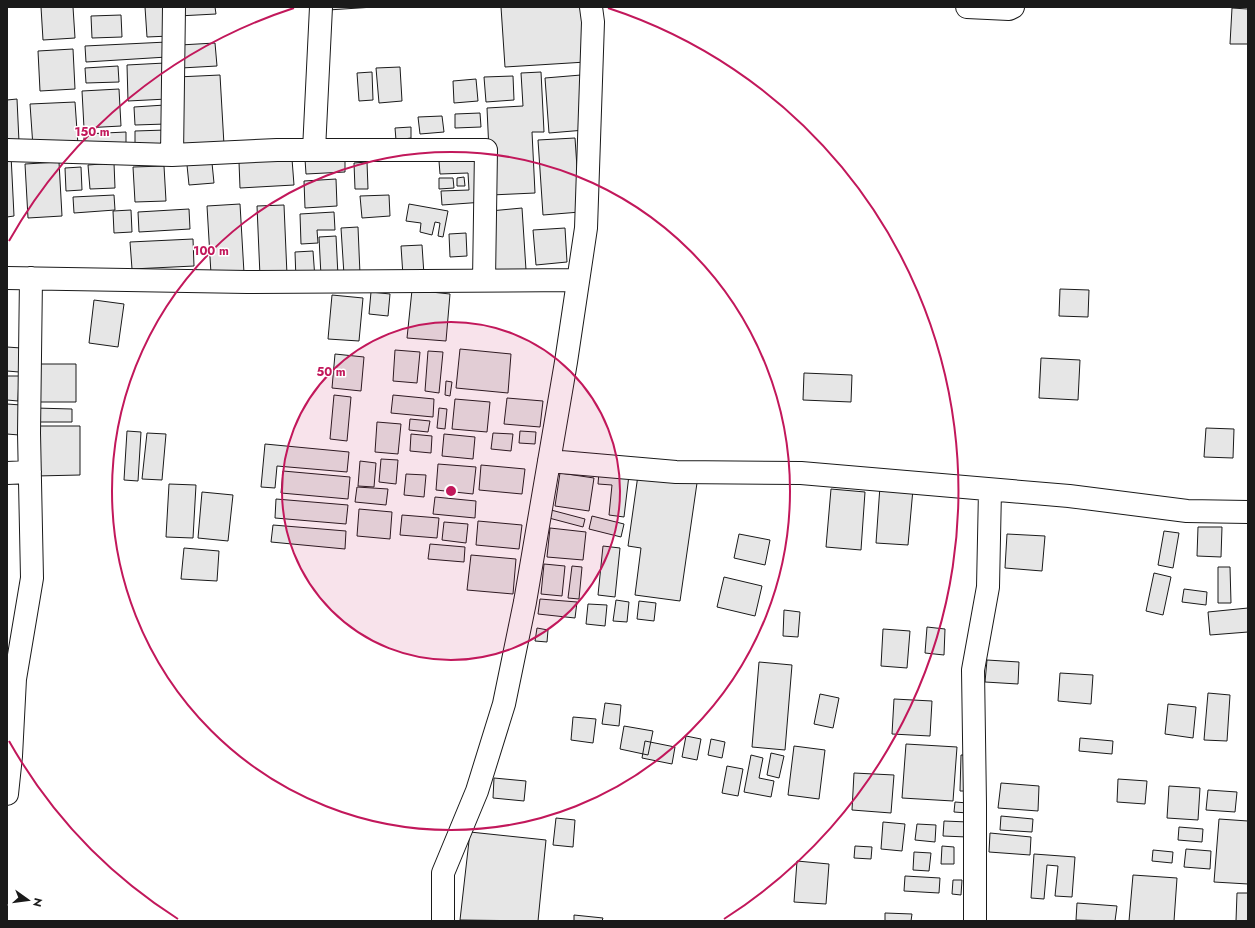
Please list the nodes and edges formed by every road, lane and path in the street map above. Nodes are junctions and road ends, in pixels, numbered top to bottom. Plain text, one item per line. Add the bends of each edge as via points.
1 (174, 7) edge
2 (321, 7) edge
3 (591, 7) edge
4 (967, 7) edge
5 (1013, 7) edge
6 (7, 150) edge
7 (314, 150) junction
8 (172, 155) junction
9 (7, 278) edge
10 (31, 278) junction
11 (484, 280) junction
12 (578, 280) junction
13 (549, 461) junction
14 (30, 472) junction
15 (7, 473) edge
16 (990, 490) junction
17 (1248, 512) edge
18 (7, 794) edge
19 (443, 921) edge
20 (975, 921) edge

1 - 8 street
2 - 7 street
3 - 12 street via 593,22 586,228
4 - 5 street
6 - 8 street
7 - 8 street
7 - 11 street via 486,150
9 - 10 street
10 - 11 street via 247,282
10 - 14 street
11 - 12 street
12 - 13 street
13 - 16 street via 676,472 801,473
13 - 19 street via 526,602 504,704 477,792 443,873
14 - 15 street
14 - 18 street via 32,578 15,679
16 - 17 street via 1069,496 1187,511
16 - 20 street via 988,587 973,670

